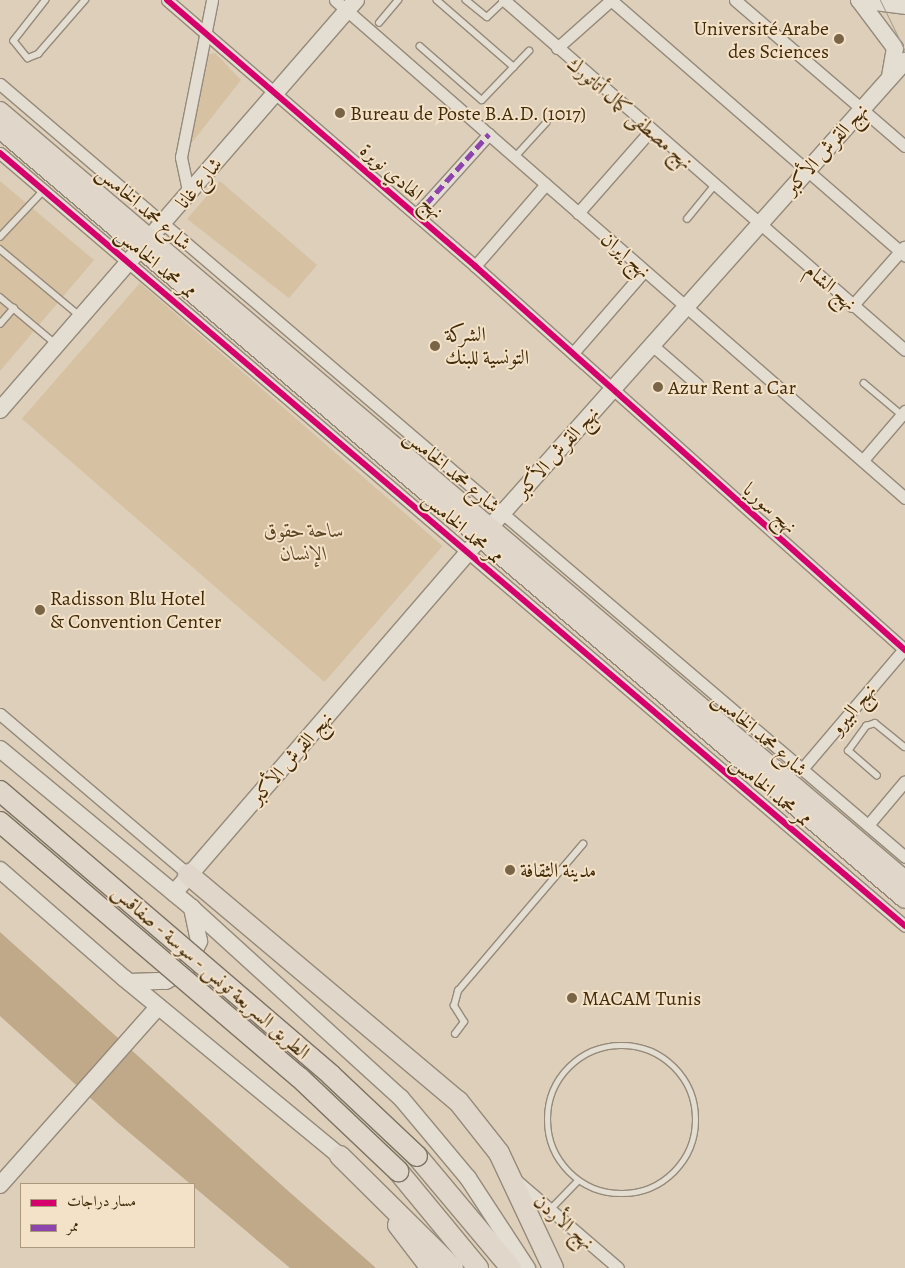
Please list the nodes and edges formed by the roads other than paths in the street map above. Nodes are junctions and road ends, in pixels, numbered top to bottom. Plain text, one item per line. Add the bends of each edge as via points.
1 (46, 0) edge
2 (85, 0) edge
3 (167, 0) edge
4 (212, 0) edge
5 (398, 0) edge
6 (436, 0) edge
7 (466, 0) edge
8 (504, 0) edge
9 (611, 0) edge
10 (735, 0) edge
11 (859, 0) edge
12 (346, 3) edge
13 (905, 6) edge
14 (379, 23) dead end
15 (204, 33) junction
16 (420, 46) dead end
17 (557, 48) junction
18 (530, 52) dead end
19 (905, 61) edge
20 (514, 68) junction
21 (890, 77) junction
22 (0, 84) edge
23 (276, 92) junction
24 (864, 109) junction
25 (0, 112) edge
26 (546, 123) dead end
27 (0, 129) edge
28 (650, 131) junction
29 (489, 134) junction
30 (905, 146) edge
31 (0, 153) edge
32 (516, 157) junction
33 (808, 168) junction
34 (546, 184) junction
35 (714, 186) junction
36 (44, 190) junction
37 (189, 195) junction
38 (578, 213) junction
39 (416, 215) junction
40 (686, 219) dead end
41 (758, 224) junction
42 (164, 225) junction
43 (0, 237) edge
44 (0, 249) edge
45 (141, 251) junction
46 (903, 251) edge
47 (475, 266) junction
48 (644, 271) junction
49 (0, 297) edge
50 (686, 306) junction
51 (852, 306) junction
52 (14, 308) junction
53 (82, 317) junction
54 (0, 324) edge
55 (57, 345) junction
56 (652, 345) junction
57 (905, 350) edge
58 (573, 353) junction
59 (864, 383) dead end
60 (696, 384) dead end
61 (613, 389) junction
62 (0, 410) edge
63 (903, 413) edge
64 (863, 460) junction
65 (905, 498) edge
66 (503, 513) junction
67 (486, 533) junction
68 (467, 553) junction
69 (905, 650) edge
70 (0, 714) edge
71 (905, 747) edge
72 (0, 749) edge
73 (802, 769) junction
74 (877, 776) dead end
75 (905, 781) edge
76 (0, 791) edge
77 (0, 822) edge
78 (868, 825) junction
79 (583, 844) dead end
80 (905, 857) edge
81 (0, 870) edge
82 (188, 874) junction
83 (905, 880) edge
84 (174, 893) junction
85 (905, 899) edge
86 (192, 908) junction
87 (905, 926) edge
88 (129, 982) junction
89 (158, 1006) junction
90 (455, 1034) dead end
91 (340, 1156) junction
92 (510, 1176) junction
93 (578, 1180) junction
94 (0, 1185) edge
95 (550, 1210) junction
96 (431, 1268) edge
97 (452, 1268) edge
98 (478, 1268) edge
99 (511, 1268) edge
100 (526, 1268) edge
101 (554, 1268) edge
102 (618, 1268) edge

1 - 2 lane via 14,41 28,58 38,54
3 - 15 street, نهج الهادي نويرة
4 - 15 street
5 - 14 lane
6 - 20 lane
7 - 8 lane via 487,17
8 - 17 street, نهج مصطفى كمال أتاتورك
9 - 17 street
9 - 33 street
10 - 24 street
11 - 13 main road
11 - 21 main road via 895,48
12 - 23 main road, شارع غانا
12 - 29 street, نهج إيران
15 - 23 street, نهج الهادي نويرة
15 - 37 street via 181,157
16 - 20 lane via 482,100
17 - 28 street, نهج مصطفى كمال أتاتورك
18 - 20 lane
19 - 21 main road, نهج القرش الأكبر
21 - 24 main road, نهج القرش الأكبر
22 - 42 street, شارع محمد الخامس
23 - 37 main road, شارع غانا
23 - 39 street, نهج الهادي نويرة
24 - 30 street
24 - 33 main road, نهج القرش الأكبر
25 - 45 main road, شارع محمد الخامس
26 - 32 lane
27 - 45 main road, شارع محمد الخامس
28 - 35 street, نهج مصطفى كمال أتاتورك
28 - 38 street
29 - 32 street, نهج إيران
29 - 39 street
31 - 36 street, ممر محمد الخامس
32 - 34 street, نهج إيران
33 - 41 main road, نهج القرش الأكبر
33 - 46 street
34 - 38 street, نهج إيران
34 - 47 street
35 - 40 lane
35 - 41 street, نهج مصطفى كمال أتاتورك
36 - 43 lane
36 - 45 street, ممر محمد الخامس
37 - 42 main road, شارع غانا
38 - 48 street, نهج إيران
39 - 47 street, نهج الهادي نويرة
41 - 50 main road, نهج القرش الأكبر
41 - 51 street, نهج الشام
42 - 45 main road, شارع غانا
42 - 66 street, شارع محمد الخامس
44 - 53 lane
45 - 53 main road, شارع غانا
45 - 67 main road, شارع محمد الخامس
45 - 68 street, ممر محمد الخامس
46 - 51 street
47 - 58 street, نهج الهادي نويرة
48 - 50 street, نهج إيران
48 - 58 street
49 - 52 lane
50 - 56 main road, نهج القرش الأكبر
50 - 64 street, نهج إيران
51 - 57 street, نهج الشام
52 - 54 lane
52 - 55 lane
53 - 55 main road, شارع غانا
55 - 62 main road, شارع غانا
56 - 60 street
56 - 61 main road, نهج القرش الأكبر
58 - 61 street, نهج الهادي نويرة
59 - 63 lane
61 - 66 main road, نهج القرش الأكبر
61 - 69 street, نهج سوريا
63 - 64 street
64 - 65 street, نهج إيران
66 - 67 main road, نهج القرش الأكبر
66 - 73 street, شارع محمد الخامس
67 - 68 main road, نهج القرش الأكبر
67 - 83 main road, شارع محمد الخامس
67 - 85 main road, شارع محمد الخامس
68 - 82 main road, نهج القرش الأكبر
68 - 87 street, ممر محمد الخامس
69 - 73 street, نهج البيرو
70 - 82 street
71 - 74 lane via 875,722 866,726 848,751
72 - 84 main road
73 - 78 street, شارع محمد الخامس
75 - 78 street
76 - 99 highway, الطريق السريعة تونس - سوسة - صفاقس, bridge via 331,1075 417,1156
77 - 98 highway, الطريق السريعة تونس - سوسة - صفاقس, bridge via 299,1077 398,1171
78 - 80 street, شارع محمد الخامس
79 - 90 lane via 458,991 454,1006 464,1022
81 - 88 main road
82 - 84 main road, نهج القرش الأكبر
82 - 92 highway via 458,1101 488,1134
84 - 86 main road
86 - 88 main road via 199,941 186,969 166,981
86 - 100 main road via 401,1098 468,1178
88 - 89 main road
89 - 91 main road
89 - 94 main road
91 - 96 highway
91 - 97 highway
92 - 95 street, نهج الأردن
92 - 101 highway
93 - 93 lane via 597,1191 627,1195 646,1191 678,1166 695,1131 696,1111 682,1075 668,1061 651,1051 613,1046 594,1052 563,1077 547,1114 548,1136 562,1165
93 - 95 lane
95 - 102 street, نهج الأردن

